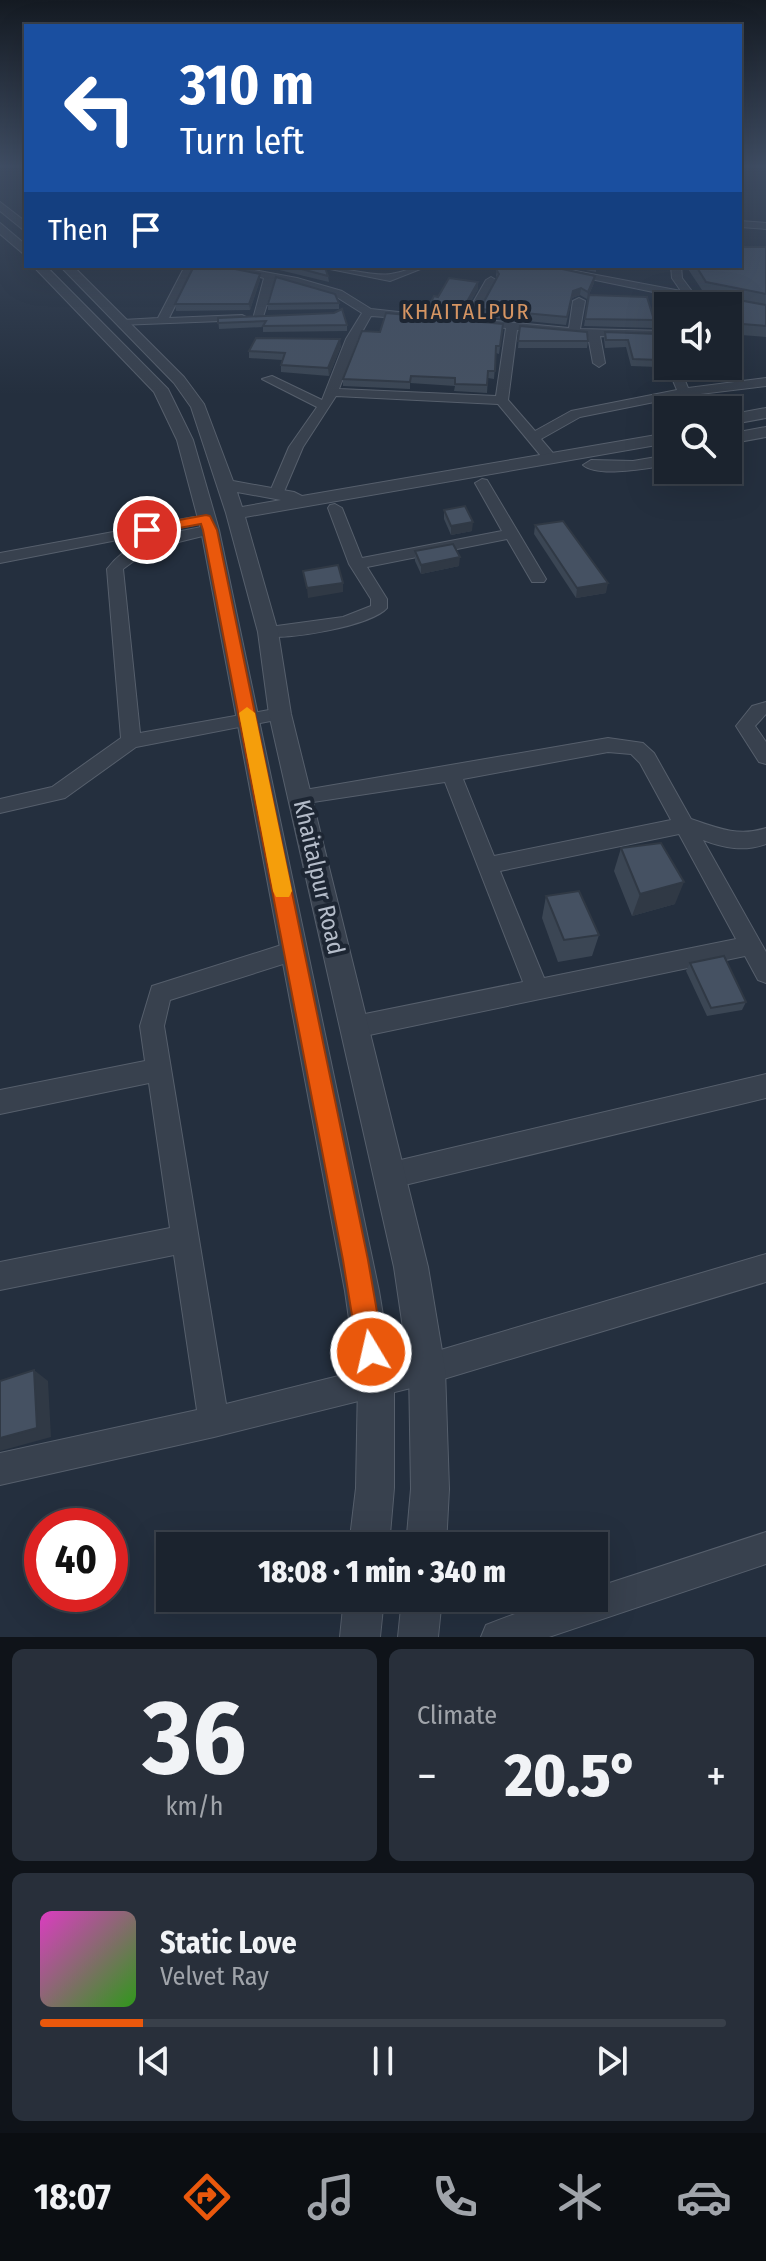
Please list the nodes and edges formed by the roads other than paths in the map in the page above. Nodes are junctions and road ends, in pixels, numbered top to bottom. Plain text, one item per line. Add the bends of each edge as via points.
1 (41, 268) edge
2 (68, 268) edge
3 (189, 268) edge
4 (243, 268) edge
5 (332, 268) edge
6 (418, 268) edge
7 (542, 268) edge
8 (676, 268) edge
9 (270, 277) junction
10 (491, 280) dead end
11 (654, 292) edge
12 (687, 292) edge
13 (579, 301) edge
14 (742, 308) edge
15 (766, 311) edge
16 (368, 312) junction
17 (272, 316) edge
18 (257, 317) junction
19 (425, 317) edge
20 (163, 319) junction
21 (454, 320) edge
22 (468, 322) junction
23 (123, 323) junction
24 (512, 326) junction
25 (574, 332) junction
26 (593, 332) junction
27 (654, 334) edge
28 (337, 339) edge
29 (352, 339) junction
30 (599, 363) dead end
31 (268, 379) dead end
32 (679, 380) edge
33 (766, 382) edge
34 (684, 392) junction
35 (328, 399) junction
36 (502, 400) junction
37 (766, 413) edge
38 (742, 417) edge
39 (766, 421) edge
40 (742, 425) edge
41 (766, 432) edge
42 (654, 434) edge
43 (742, 436) edge
44 (533, 438) junction
45 (654, 441) edge
46 (766, 443) edge
47 (742, 447) edge
48 (654, 454) edge
49 (551, 459) junction
50 (654, 462) edge
51 (591, 465) junction
52 (482, 483) junction
53 (226, 485) junction
54 (276, 494) junction
55 (316, 501) junction
56 (335, 508) junction
57 (222, 522) junction
58 (513, 533) junction
59 (0, 558) edge
60 (357, 564) junction
61 (538, 579) dead end
62 (268, 632) junction
63 (766, 708) edge
64 (280, 714) junction
65 (249, 720) junction
66 (131, 741) junction
67 (766, 757) edge
68 (451, 774) junction
69 (300, 797) junction
70 (0, 806) edge
71 (685, 825) junction
72 (766, 836) edge
73 (489, 865) junction
74 (750, 945) junction
75 (294, 951) junction
76 (766, 973) edge
77 (538, 990) junction
78 (355, 1027) junction
79 (158, 1070) junction
80 (766, 1086) edge
81 (0, 1102) edge
82 (388, 1176) junction
83 (185, 1239) junction
84 (766, 1268) edge
85 (0, 1276) edge
86 (427, 1369) junction
87 (376, 1382) junction
88 (214, 1422) junction
89 (0, 1469) edge
90 (370, 1532) edge
91 (427, 1532) edge
92 (766, 1548) edge
93 (363, 1612) edge
94 (421, 1612) edge
95 (360, 1637) edge
96 (418, 1637) edge
97 (498, 1637) edge

1 - 57 street, Khaitalpur Road via 176,411
2 - 23 street, Khaitalpur Road
3 - 20 street
4 - 9 street
5 - 6 street via 390,278
7 - 11 street
8 - 12 street
9 - 16 street via 339,291
9 - 18 street
10 - 22 street
13 - 25 street
14 - 15 street
16 - 19 street
16 - 29 street
17 - 18 street
18 - 20 street
20 - 23 street
21 - 22 street
22 - 24 street
23 - 53 street, Khaitalpur Road via 199,407
24 - 25 street
24 - 36 street
25 - 26 street
26 - 27 street
26 - 30 street
28 - 29 street
29 - 35 street
31 - 35 street
32 - 34 street
33 - 34 street
34 - 44 street via 576,414
35 - 36 street
35 - 54 street via 296,447
36 - 44 street
37 - 38 street
39 - 40 street
41 - 43 street
42 - 49 street
44 - 49 street
45 - 49 street
46 - 47 street
48 - 51 street
49 - 55 street
50 - 51 street
51 - 52 street
52 - 56 street
52 - 58 street
53 - 54 street
53 - 57 street, Khaitalpur Road
54 - 55 street
55 - 57 street
56 - 57 street
56 - 60 street
57 - 59 street
57 - 62 street, Khaitalpur Road
57 - 65 street, Khaitalpur Road
57 - 66 street via 141,548 122,558 115,569
58 - 60 street
58 - 61 street
60 - 62 street via 379,599 372,615
62 - 64 street, Khaitalpur Road
63 - 67 street via 745,726
64 - 65 street
64 - 69 street, Khaitalpur Road
65 - 66 street
65 - 75 street, Khaitalpur Road
66 - 70 street via 58,793
68 - 69 street
68 - 71 street via 608,745 636,748
68 - 73 street
69 - 78 street, Khaitalpur Road
71 - 72 street via 723,839 752,841
71 - 73 street
71 - 74 street
73 - 77 street
74 - 76 street
74 - 77 street
75 - 79 street via 160,993 152,1026
75 - 87 street, Khaitalpur Road
77 - 78 street
78 - 82 street, Khaitalpur Road
79 - 81 street
79 - 83 street
80 - 82 street
82 - 86 street, Khaitalpur Road via 411,1267
83 - 85 street
83 - 88 street
84 - 86 street
86 - 87 street
86 - 91 street, Khaitalpur Road
87 - 88 street
87 - 90 street, Khaitalpur Road
88 - 89 street
92 - 97 street
93 - 95 street
94 - 96 street

